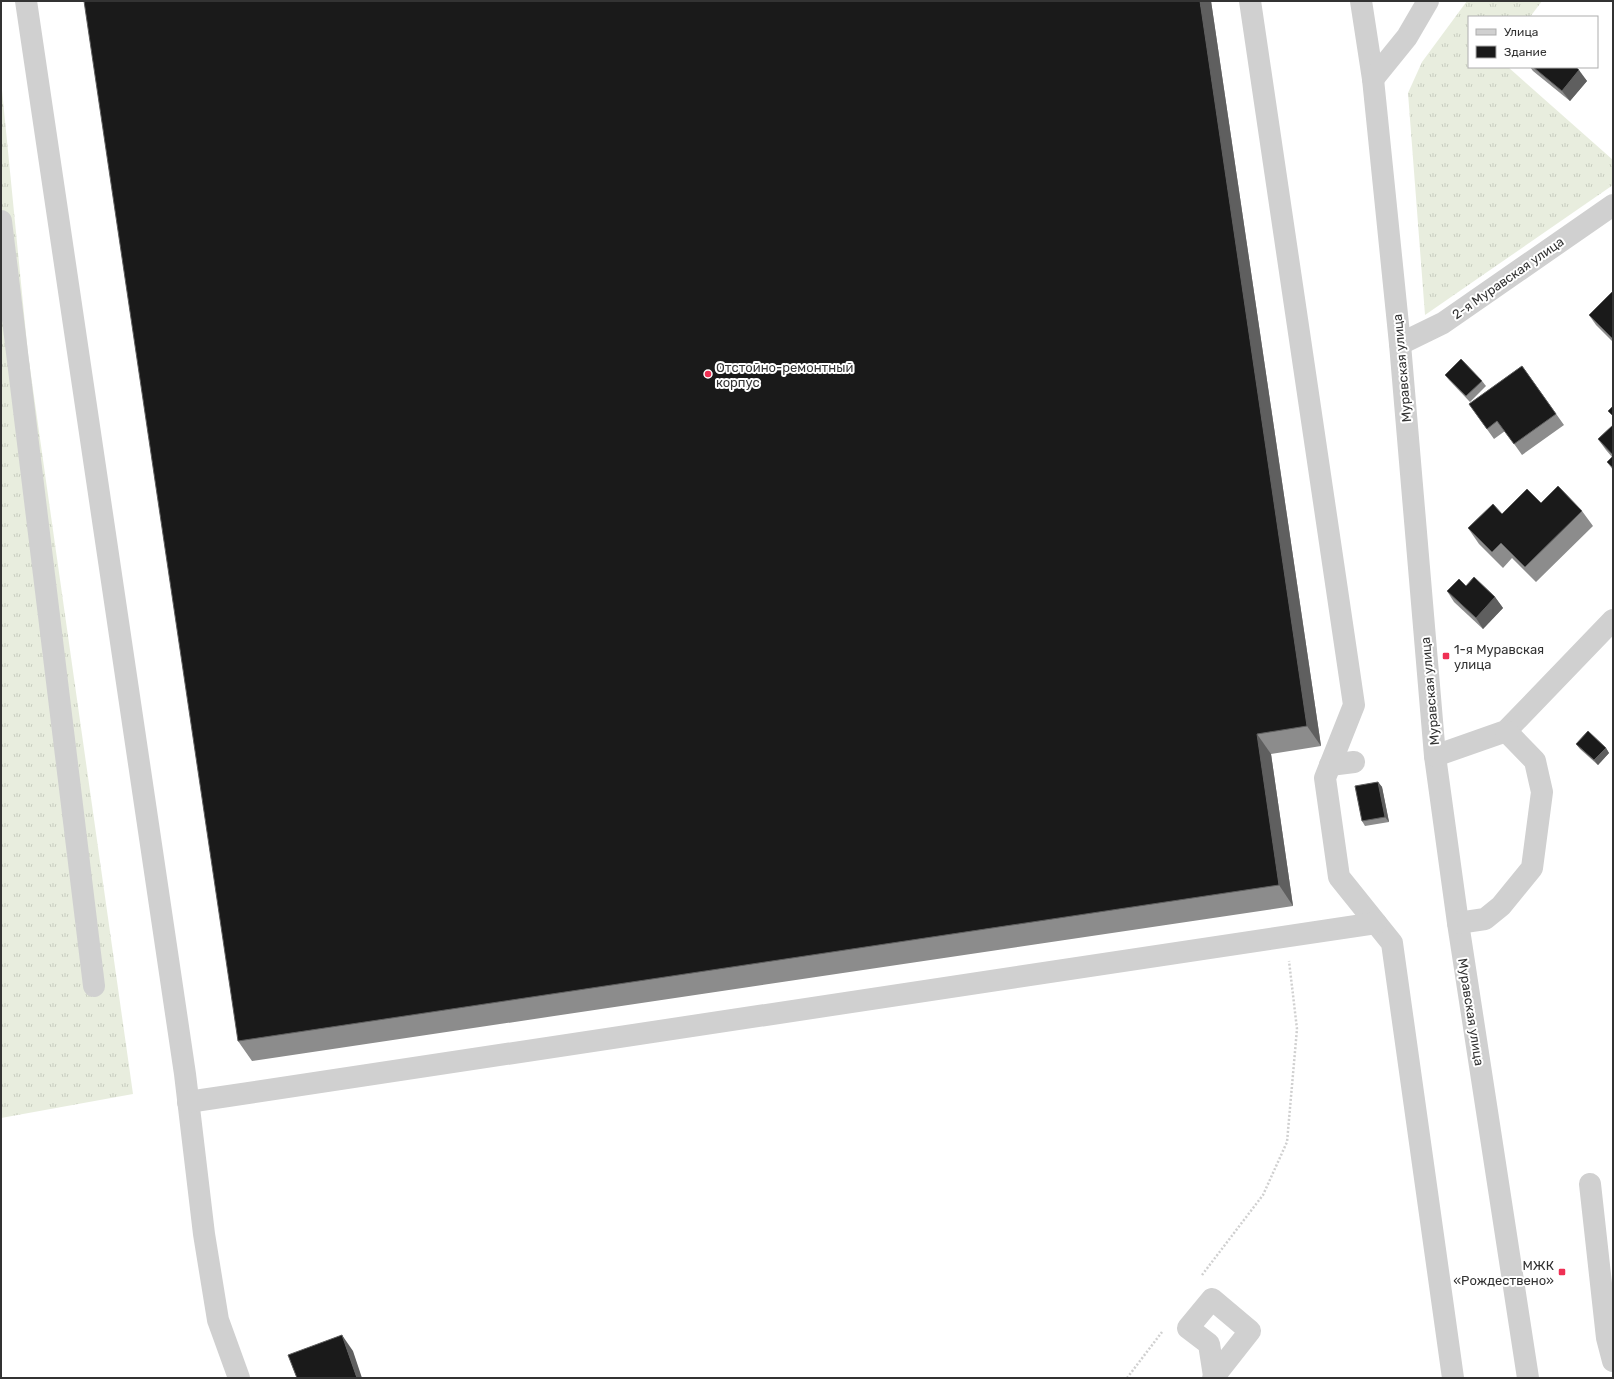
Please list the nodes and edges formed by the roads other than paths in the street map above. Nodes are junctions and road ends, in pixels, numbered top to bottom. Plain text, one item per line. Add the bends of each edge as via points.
1 (26, 1) edge
2 (1250, 1) edge
3 (1361, 1) edge
4 (1428, 1) edge
5 (1373, 79) junction
6 (1613, 205) edge
7 (1, 221) edge
8 (1400, 344) junction
9 (1613, 620) edge
10 (1506, 731) junction
11 (1435, 756) junction
12 (1354, 762) dead end
13 (1330, 765) junction
14 (1376, 923) junction
15 (1458, 923) junction
16 (94, 986) dead end
17 (188, 1102) junction
18 (1590, 1184) dead end
19 (1613, 1361) edge
20 (239, 1378) edge
21 (1453, 1378) edge
22 (1528, 1378) edge

1 - 17 street
2 - 13 street via 1354,705
3 - 5 street, Муравская улица
4 - 5 street via 1407,37
5 - 8 street, Муравская улица
6 - 8 street, 2-я Муравская улица via 1443,323
7 - 16 street
8 - 11 street, Муравская улица
9 - 10 street
10 - 11 street
10 - 15 street via 1535,761 1542,792 1532,868 1501,906 1485,919
11 - 15 street, Муравская улица
12 - 13 street
13 - 14 street via 1325,778 1339,877
14 - 17 street
14 - 21 street via 1392,943
15 - 22 street, Муравская улица
17 - 20 street via 204,1234 218,1320
18 - 19 street via 1606,1338

